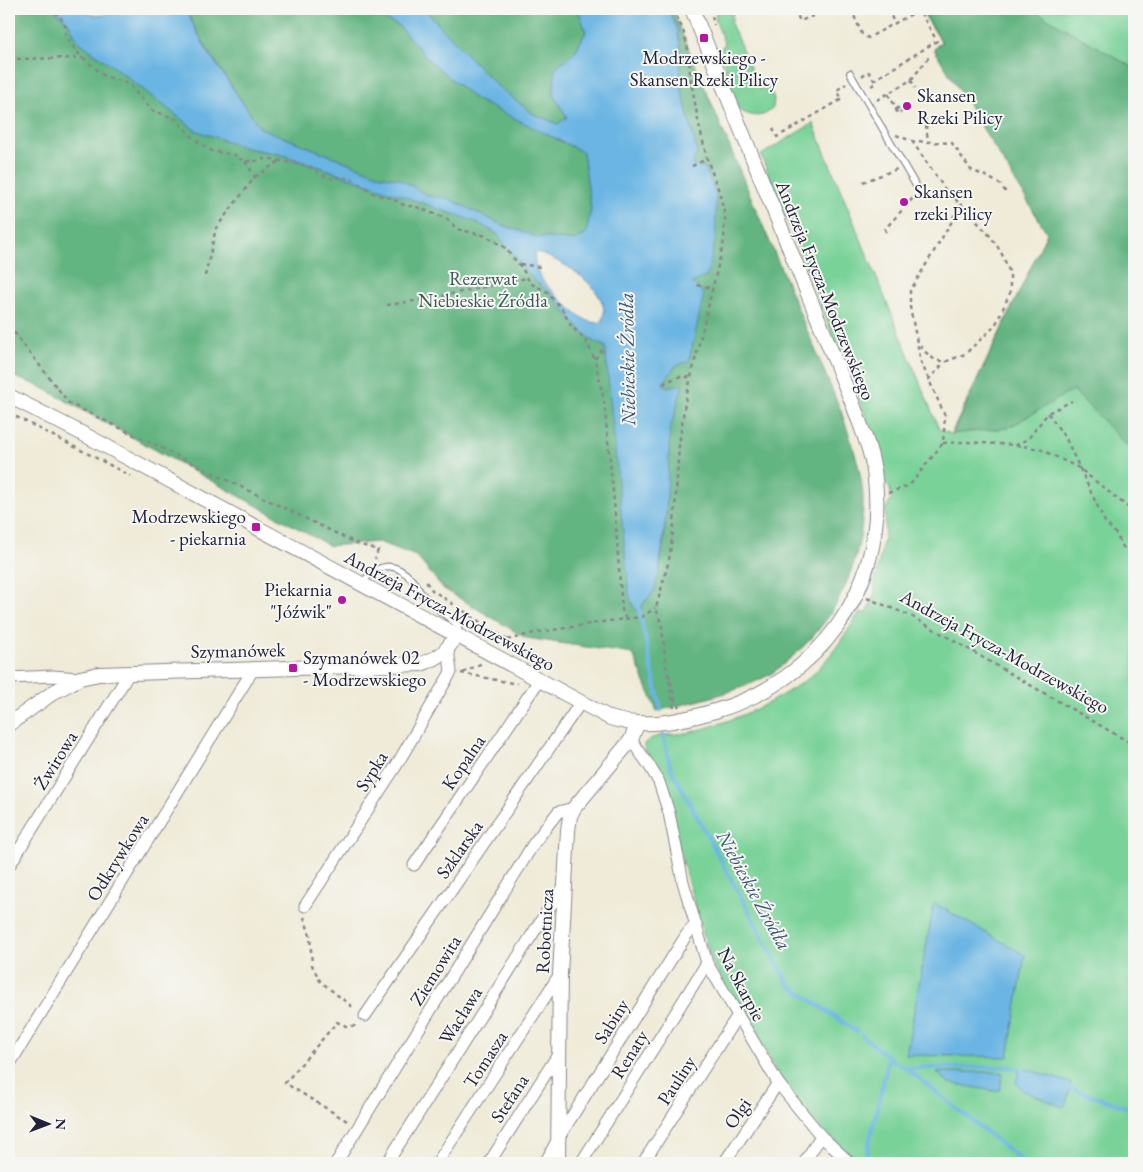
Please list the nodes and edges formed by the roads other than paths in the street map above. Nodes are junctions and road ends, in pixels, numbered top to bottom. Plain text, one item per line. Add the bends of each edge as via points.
1 (692, 9) edge
2 (850, 73) dead end
3 (919, 191) road end
4 (9, 396) edge
5 (362, 584) junction
6 (457, 635) junction
7 (448, 649) junction
8 (254, 668) junction
9 (130, 672) junction
10 (9, 678) edge
11 (80, 678) junction
12 (538, 683) junction
13 (581, 702) junction
14 (9, 724) edge
15 (638, 724) junction
16 (630, 740) junction
17 (574, 808) junction
18 (414, 865) dead end
19 (9, 866) edge
20 (564, 887) junction
21 (305, 906) road end
22 (696, 924) junction
23 (707, 963) junction
24 (560, 974) junction
25 (738, 1015) junction
26 (365, 1016) road end
27 (559, 1053) junction
28 (9, 1065) edge
29 (778, 1083) junction
30 (821, 1136) junction
31 (559, 1137) junction
32 (336, 1163) edge
33 (387, 1163) edge
34 (437, 1163) edge
35 (488, 1163) edge
36 (545, 1163) edge
37 (558, 1163) edge
38 (581, 1163) edge
39 (643, 1163) edge
40 (724, 1163) edge
41 (804, 1163) edge
42 (850, 1163) edge

1 - 15 street, Andrzeja Frycza-Modrzewskiego via 864,433 876,494 875,529 856,594 821,648 800,668 736,705 671,721
2 - 3 lane
4 - 5 street, Andrzeja Frycza-Modrzewskiego
5 - 6 street, Andrzeja Frycza-Modrzewskiego
5 - 6 lane via 374,570 384,566 399,569 459,626
6 - 7 street, Szymanówek
6 - 12 street, Andrzeja Frycza-Modrzewskiego
7 - 8 street, Szymanówek via 438,658 421,664
7 - 21 street, Sypka via 451,672 396,766
8 - 9 street, Szymanówek
8 - 28 street, Odkrywkowa
9 - 11 street, Szymanówek
9 - 19 street, Żwirowa
10 - 11 street, Szymanówek
11 - 14 street
12 - 13 street, Andrzeja Frycza-Modrzewskiego
12 - 18 street, Kopalna
13 - 15 street, Andrzeja Frycza-Modrzewskiego via 610,718
13 - 26 street, Szklarska
15 - 16 street, Robotnicza
16 - 17 street, Robotnicza
16 - 22 street, Na Skarpie via 660,782
17 - 20 street, Robotnicza via 568,830
17 - 32 street, Ziemowita via 558,812 534,843
20 - 24 street, Robotnicza
20 - 33 street, Wacława
22 - 23 street, Na Skarpie
22 - 31 street, Sabiny
23 - 25 street, Na Skarpie
23 - 38 street, Renaty
24 - 27 street, Robotnicza
24 - 34 street, Tomasza
25 - 29 street, Na Skarpie
25 - 39 street, Pauliny
27 - 31 street, Robotnicza
27 - 35 street, Stefana
29 - 30 street, Na Skarpie
29 - 40 street, Olgi
30 - 41 street
30 - 42 street, Na Skarpie
31 - 36 street, Sabiny
31 - 37 street, Robotnicza

